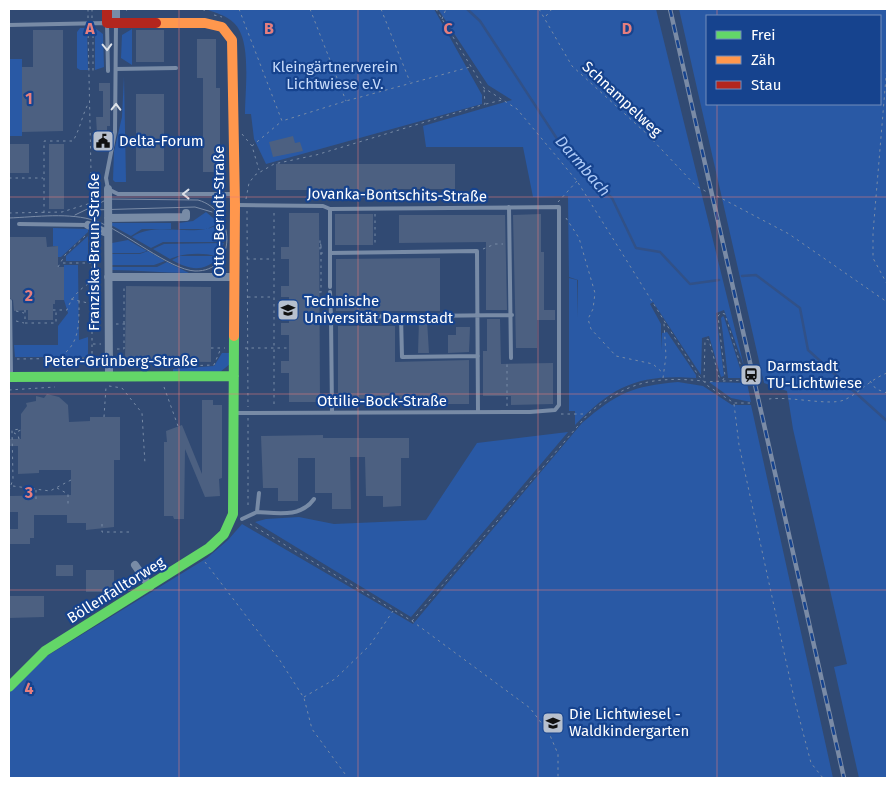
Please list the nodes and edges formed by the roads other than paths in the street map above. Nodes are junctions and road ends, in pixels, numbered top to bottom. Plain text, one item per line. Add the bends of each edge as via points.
1 (107, 9) edge
2 (116, 9) edge
3 (111, 23) junction
4 (9, 25) edge
5 (176, 68) dead end
6 (116, 69) junction
7 (108, 71) dead end
8 (108, 189) junction
9 (235, 194) junction
10 (235, 205) junction
11 (510, 207) junction
12 (559, 207) joint
13 (330, 209) junction
14 (186, 213) dead end
15 (108, 218) junction
16 (19, 224) dead end
17 (88, 225) joint
18 (108, 233) junction
19 (330, 252) junction
20 (108, 276) junction
21 (234, 276) junction
22 (10, 301) edge
23 (512, 315) junction
24 (401, 316) junction
25 (478, 316) junction
26 (331, 317) junction
27 (478, 356) junction
28 (511, 358) road end
29 (109, 376) junction
30 (234, 376) junction
31 (10, 377) edge
32 (332, 412) junction
33 (478, 412) junction
34 (234, 413) junction
35 (259, 493) dead end
36 (314, 499) dead end
37 (257, 512) junction
38 (238, 517) junction
39 (135, 565) dead end
40 (150, 587) junction
41 (9, 687) edge

1 - 3 street
2 - 3 street
3 - 4 lane
3 - 6 lane, Franziska-Braun-Straße
3 -> 7 lane
3 - 9 street, Otto-Berndt-Straße via 205,23 222,27 230,36
5 - 6 lane
8 -> 6 lane, Franziska-Braun-Straße via 106,178 115,132
9 -> 8 lane via 118,194
8 - 15 street, Franziska-Braun-Straße
9 - 10 street, Otto-Berndt-Straße
10 - 13 lane, Jovanka-Bontschits-Straße via 323,206
10 - 21 street, Otto-Berndt-Straße
11 - 12 lane, Jovanka-Bontschits-Straße
11 - 13 lane, Jovanka-Bontschits-Straße
11 - 23 lane
12 - 33 lane, Ottilie-Bock-Straße via 560,405 555,410
13 - 19 lane
14 - 15 street via 186,217
15 - 18 street, Franziska-Braun-Straße
16 - 17 lane
17 - 18 street
18 - 20 street, Franziska-Braun-Straße
19 - 25 lane via 477,251
19 - 26 lane
20 - 21 street
20 - 29 street, Franziska-Braun-Straße
21 - 30 street, Otto-Berndt-Straße
22 - 31 lane
23 - 25 lane
23 - 28 lane
24 - 25 lane
24 - 26 lane
24 - 27 lane via 402,357
25 - 27 lane
26 - 32 lane
27 - 33 lane
29 - 30 street, Peter-Grünberg-Straße
29 - 31 street, Peter-Grünberg-Straße
30 - 34 street, Otto-Berndt-Straße
32 - 33 lane, Ottilie-Bock-Straße
32 - 34 lane, Ottilie-Bock-Straße
34 - 38 street, Otto-Berndt-Straße
35 - 37 lane
36 - 37 lane via 307,508 297,512
37 - 38 lane
38 - 40 street, Böllenfalltorweg via 200,555
39 - 40 street
40 - 41 street, Böllenfalltorweg via 46,651

